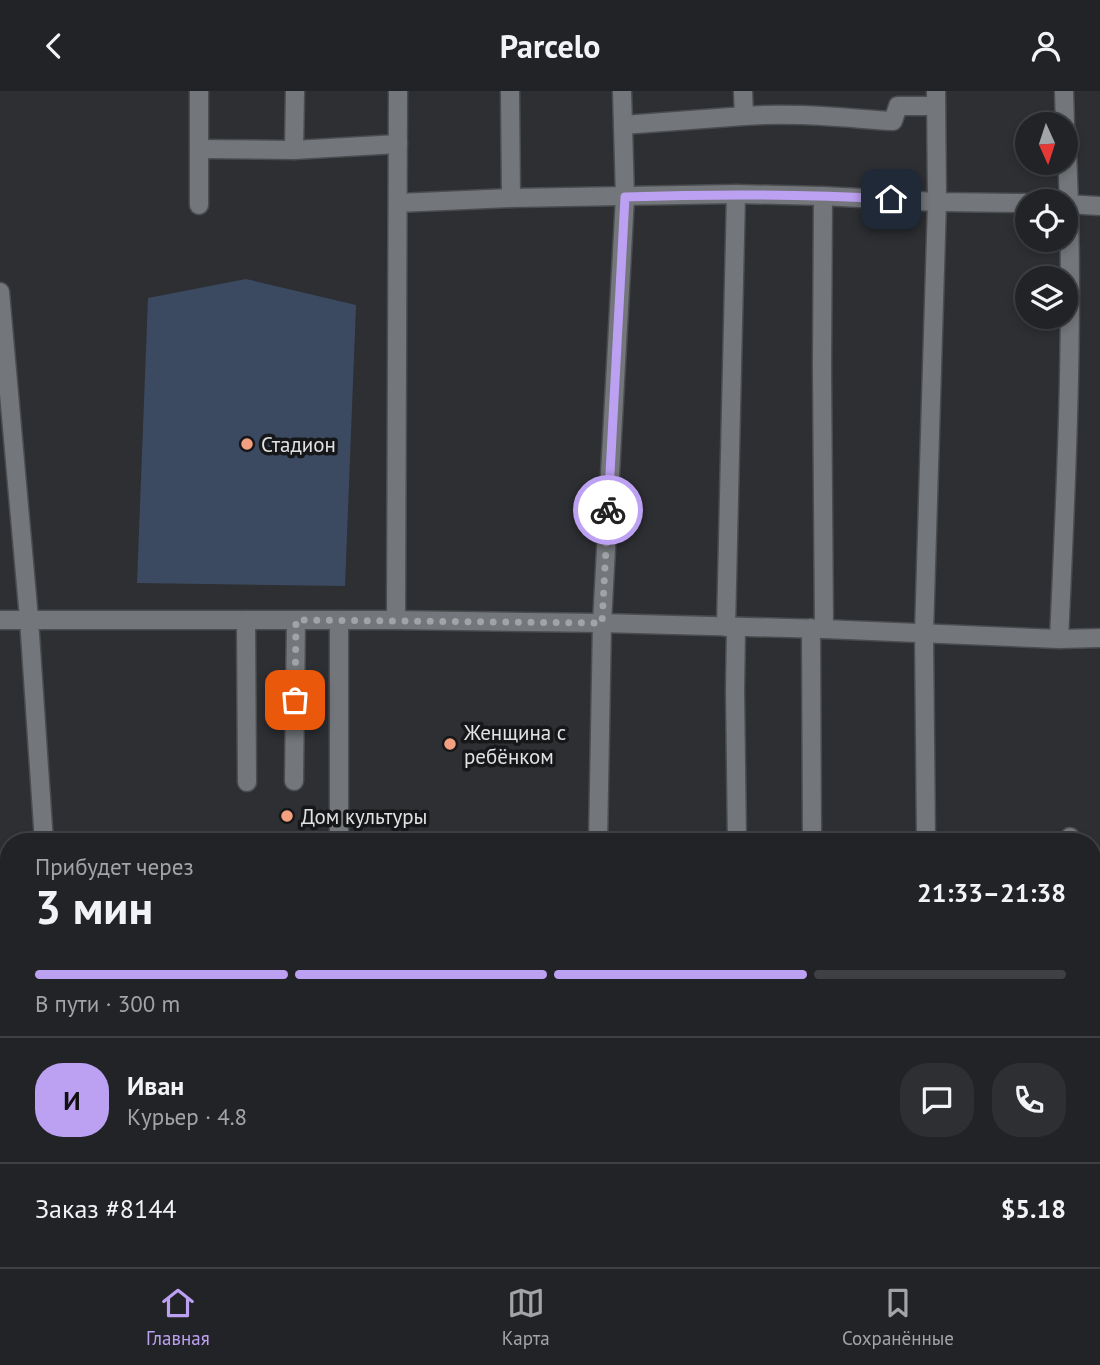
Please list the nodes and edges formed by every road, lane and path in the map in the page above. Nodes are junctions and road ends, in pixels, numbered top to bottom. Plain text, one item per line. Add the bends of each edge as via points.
1 (199, 91) edge
2 (295, 91) edge
3 (398, 91) edge
4 (510, 91) edge
5 (622, 91) edge
6 (743, 91) edge
7 (1064, 91) edge
8 (936, 99) edge
9 (1065, 112) edge
10 (744, 116) junction
11 (623, 125) junction
12 (398, 144) junction
13 (199, 149) junction
14 (294, 150) junction
15 (736, 194) junction
16 (823, 196) junction
17 (625, 197) junction
18 (511, 198) junction
19 (936, 202) junction
20 (398, 203) junction
21 (1015, 203) edge
22 (199, 205) dead end
23 (1078, 205) edge
24 (1100, 206) edge
25 (1068, 252) edge
26 (0, 292) edge
27 (29, 619) junction
28 (246, 619) junction
29 (0, 620) edge
30 (296, 620) junction
31 (339, 620) junction
32 (396, 620) junction
33 (602, 623) junction
34 (731, 627) junction
35 (818, 629) junction
36 (924, 633) junction
37 (1100, 638) edge
38 (1059, 639) junction
39 (294, 781) dead end
40 (247, 782) dead end
41 (43, 833) edge
42 (339, 833) edge
43 (598, 833) edge
44 (737, 833) edge
45 (812, 833) edge
46 (926, 833) edge

1 - 13 street
2 - 14 street
3 - 12 street
4 - 18 street
5 - 11 street
6 - 10 street
7 - 9 street
8 - 10 street via 898,106 892,121
8 - 19 street
10 - 11 street
11 - 17 street
12 - 14 street
12 - 20 street
13 - 14 street
13 - 22 street
15 - 16 street
15 - 17 street
15 - 34 street
16 - 19 street
16 - 35 street
17 - 18 street
17 - 33 street
18 - 20 street
19 - 21 street
19 - 36 street
20 - 32 street
23 - 24 street
25 - 38 street via 1069,421
26 - 27 street
27 - 28 street
27 - 29 street
27 - 41 street
28 - 30 street
28 - 40 street
30 - 31 street
30 - 39 street
31 - 32 street
31 - 42 street
32 - 33 street
33 - 34 street
33 - 43 street
34 - 35 street
34 - 44 street
35 - 36 street
35 - 45 street
36 - 38 street
36 - 46 street
37 - 38 street

